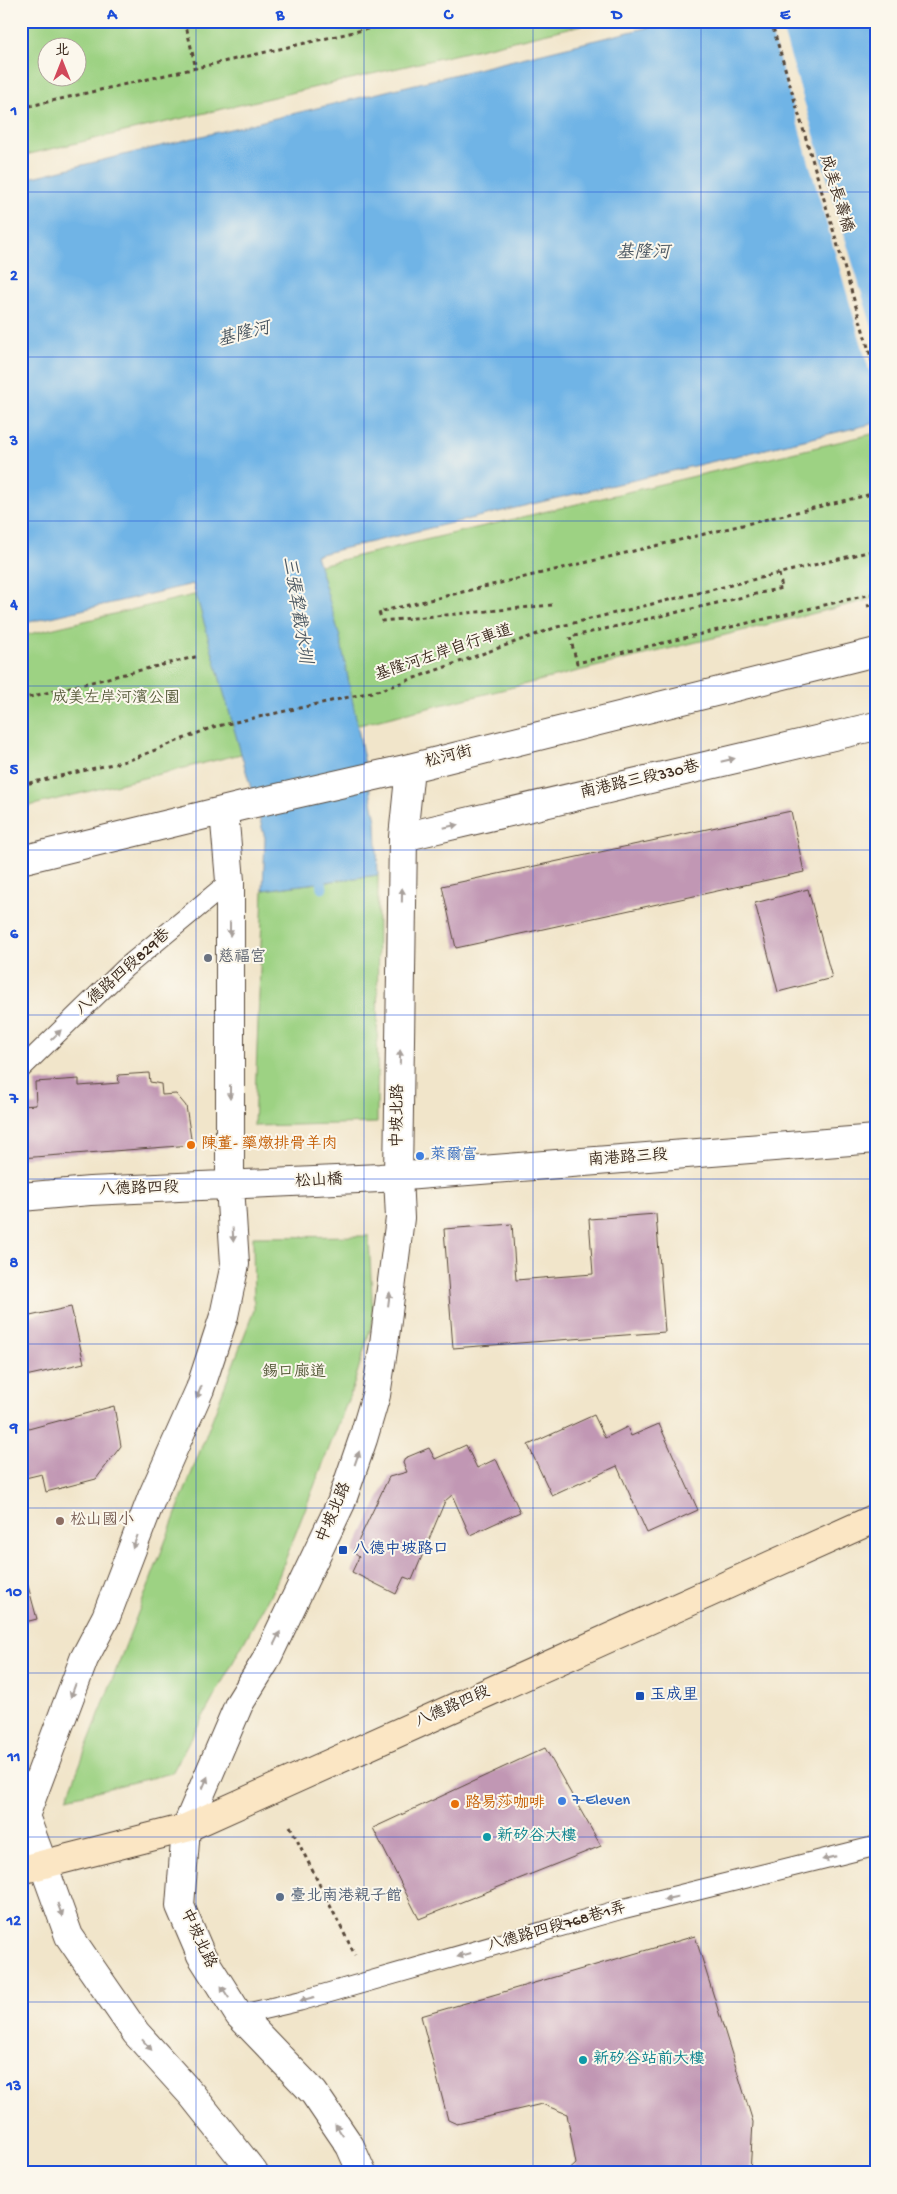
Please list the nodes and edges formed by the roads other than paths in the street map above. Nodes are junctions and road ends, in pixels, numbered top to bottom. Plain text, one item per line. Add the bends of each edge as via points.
1 (876, 652) edge
2 (876, 726) edge
3 (410, 768) junction
4 (233, 808) junction
5 (403, 837) junction
6 (21, 860) edge
7 (230, 881) junction
8 (21, 1070) edge
9 (876, 1139) edge
10 (389, 1177) junction
11 (244, 1186) junction
12 (21, 1197) edge
13 (876, 1518) edge
14 (186, 1828) junction
15 (876, 1846) edge
16 (32, 1867) edge
17 (239, 2015) junction
18 (254, 2173) edge
19 (362, 2173) edge

1 - 3 street, 松河街
5 -> 2 street, 南港路三段330巷
3 - 4 street, 松河街
3 - 5 street, 中坡北路
4 - 6 street, 松河街
4 - 7 street
10 -> 5 street, 中坡北路
8 -> 7 lane, 八德路四段829巷 via 125,968
7 -> 11 street
9 - 10 street, 南港路三段
10 - 11 street, 松山橋
14 -> 10 street, 中坡北路 via 239,1704 265,1662 341,1503 363,1439 376,1395 400,1218
11 - 12 street, 八德路四段 via 90,1191
11 -> 16 street via 235,1264 224,1316 200,1389 152,1497 106,1617 84,1659 26,1816
13 - 14 main road, 八德路四段
14 - 16 main road, 八德路四段
17 -> 14 street, 中坡北路 via 201,1955 180,1906
15 -> 17 lane, 八德路四段768巷1弄 via 622,1909 368,1982
16 -> 18 street via 69,1936 136,2033 192,2095
19 -> 17 street, 中坡北路 via 350,2146 314,2093

